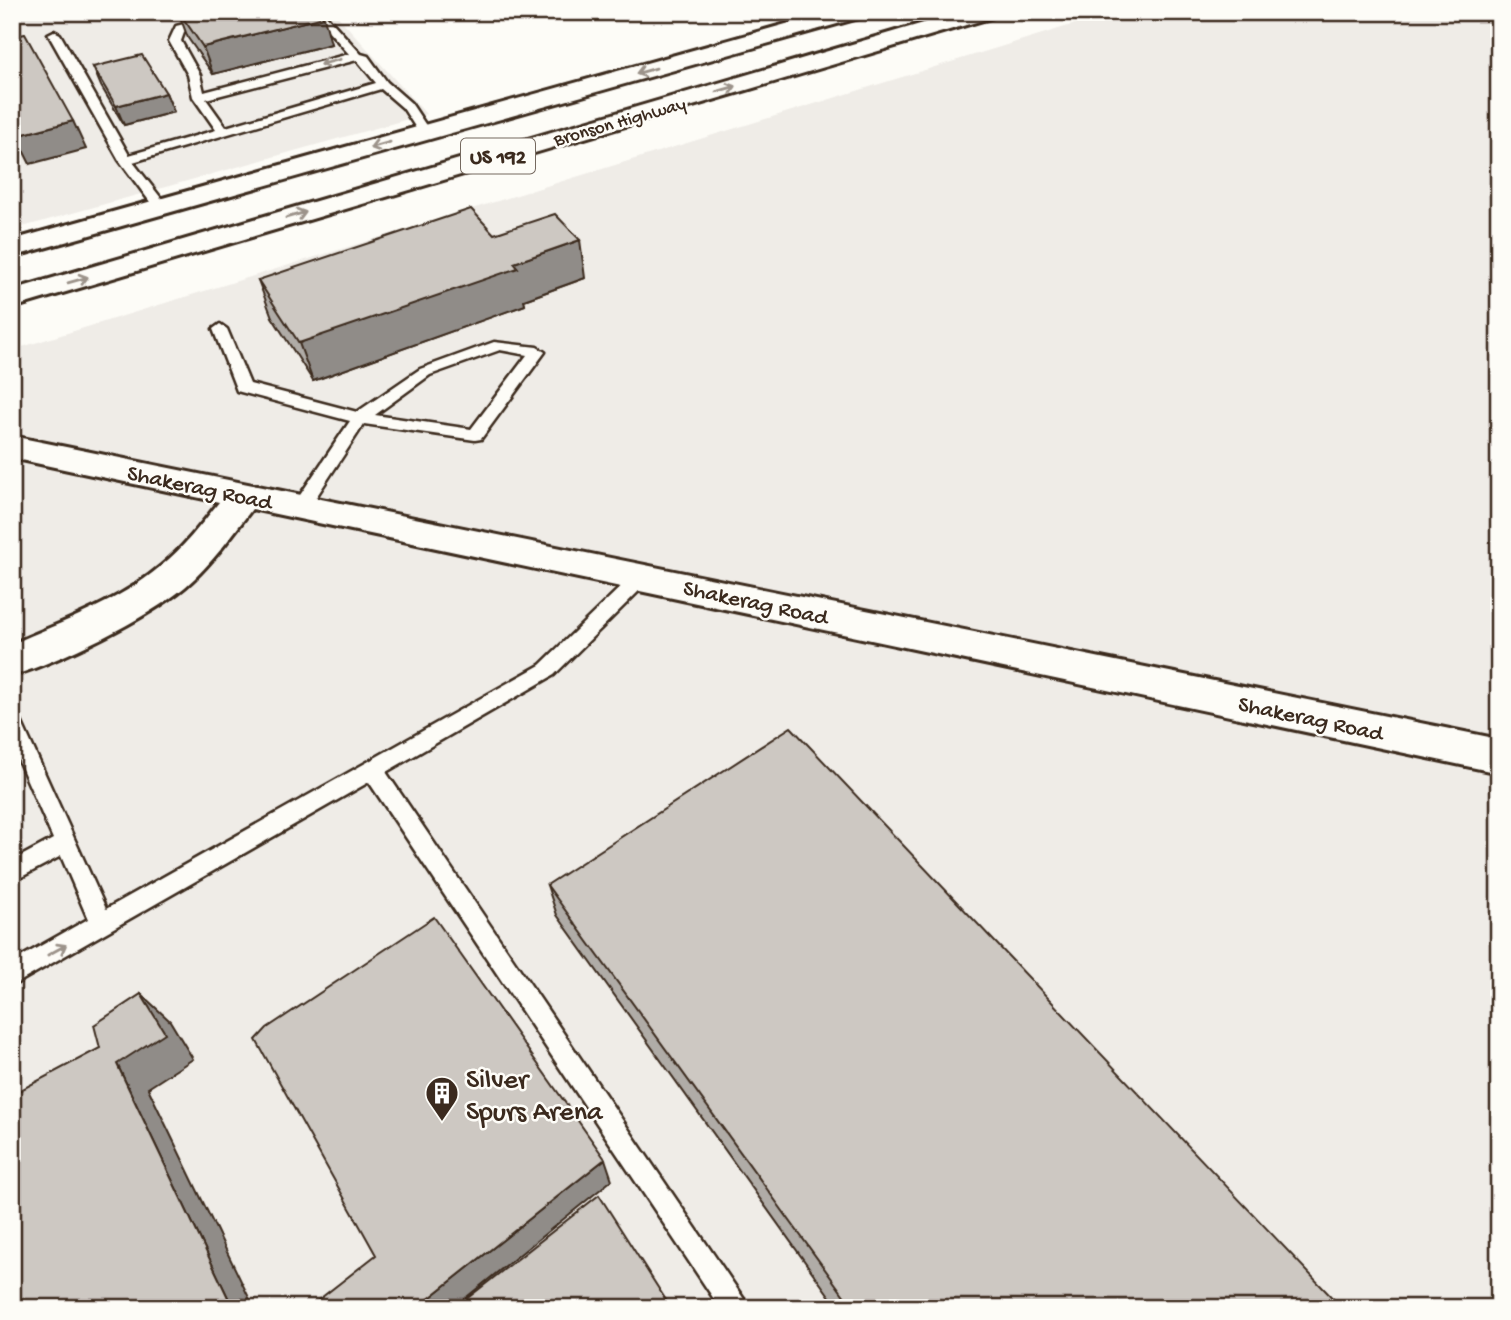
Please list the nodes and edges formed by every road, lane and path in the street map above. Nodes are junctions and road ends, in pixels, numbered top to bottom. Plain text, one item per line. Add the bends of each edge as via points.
1 (248, 12) edge
2 (317, 12) edge
3 (853, 12) edge
4 (985, 12) edge
5 (54, 34) dead end
6 (357, 56) junction
7 (383, 85) junction
8 (199, 97) junction
9 (224, 132) junction
10 (425, 133) junction
11 (125, 160) junction
12 (161, 207) junction
13 (12, 249) edge
14 (12, 299) edge
15 (220, 329) dead end
16 (360, 418) junction
17 (12, 447) edge
18 (244, 495) junction
19 (301, 507) junction
20 (641, 578) junction
21 (12, 661) edge
22 (12, 723) edge
23 (18, 749) edge
24 (1499, 756) edge
25 (373, 770) junction
26 (65, 843) junction
27 (12, 872) edge
28 (102, 925) junction
29 (12, 975) edge
30 (736, 1308) edge

1 - 8 lane via 180,28 174,41 194,75
2 - 6 lane
3 -> 10 main road, Bronson Highway / US 192
14 -> 4 main road, Bronson Highway / US 192
5 - 11 lane
6 - 7 lane via 364,58
6 -> 8 lane
7 - 9 lane
7 - 10 lane via 407,106
8 - 9 lane
9 - 11 lane
10 -> 12 main road, Bronson Highway / US 192
11 - 12 lane
12 - 13 main road, Bronson Highway / US 192
15 - 16 lane via 243,387
16 - 16 lane via 475,435 537,352 499,345 425,372
16 - 19 lane
17 - 18 main road, Shakerag Road
18 - 19 main road, Shakerag Road
18 - 21 main road via 197,554 162,585
19 - 20 main road, Shakerag Road
20 - 24 main road, Shakerag Road
20 - 25 lane via 547,670
22 - 23 lane
23 - 26 lane
25 - 28 lane
25 - 30 lane
26 - 27 lane
26 - 28 lane
29 -> 28 lane

